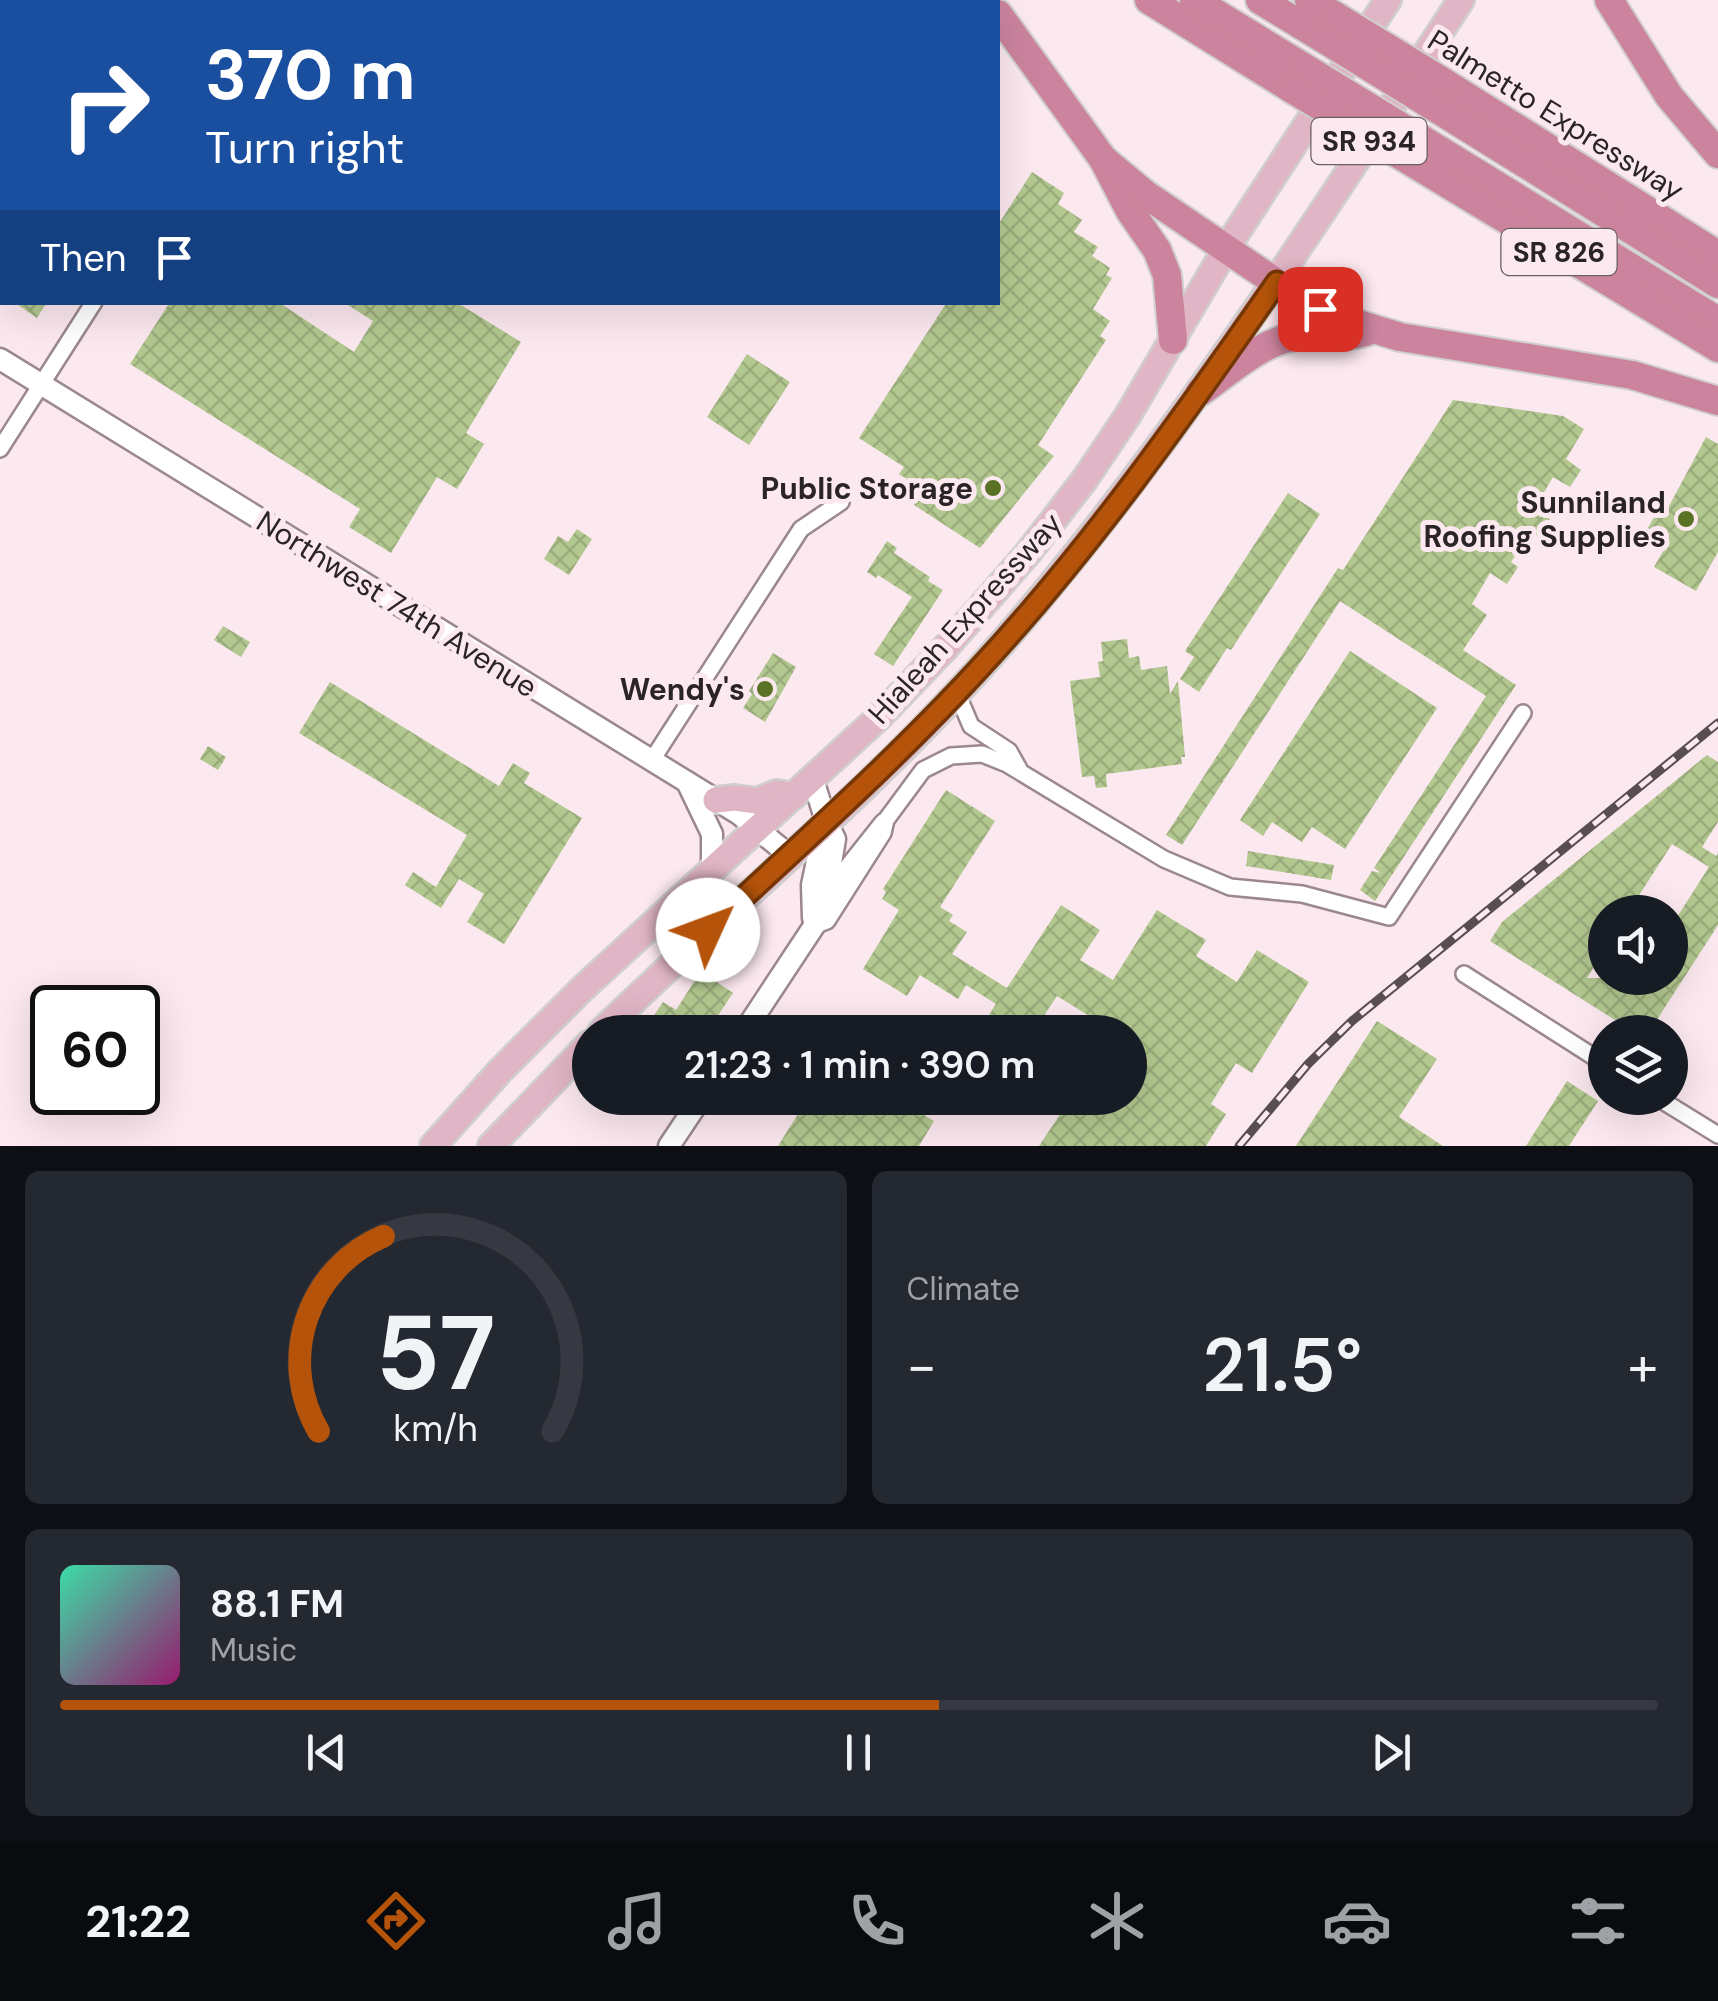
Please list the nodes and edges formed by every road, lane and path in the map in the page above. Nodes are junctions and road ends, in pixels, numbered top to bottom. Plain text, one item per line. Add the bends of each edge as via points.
1 (1149, 0) edge
2 (1194, 0) edge
3 (1260, 0) edge
4 (1309, 0) edge
5 (1388, 0) edge
6 (1461, 0) edge
7 (1608, 0) edge
8 (1000, 17) edge
9 (1330, 28) junction
10 (1298, 78) junction
11 (1438, 94) junction
12 (1406, 144) junction
13 (1718, 154) edge
14 (1103, 159) junction
15 (1227, 247) junction
16 (1718, 255) edge
17 (1277, 282) junction
18 (1718, 284) edge
19 (92, 305) edge
20 (1718, 321) edge
21 (1372, 330) junction
22 (1173, 340) junction
23 (1718, 348) edge
24 (0, 359) edge
25 (41, 384) junction
26 (1200, 392) junction
27 (1718, 401) edge
28 (0, 448) edge
29 (841, 502) dead end
30 (957, 692) junction
31 (1523, 713) dead end
32 (652, 760) junction
33 (1021, 772) junction
34 (687, 782) junction
35 (804, 788) junction
36 (716, 800) junction
37 (886, 820) junction
38 (826, 821) junction
39 (757, 828) junction
40 (789, 856) junction
41 (712, 868) junction
42 (826, 893) junction
43 (813, 918) junction
44 (1464, 974) dead end
45 (618, 1015) edge
46 (754, 1015) edge
47 (1588, 1053) edge
48 (572, 1062) edge
49 (690, 1115) edge
50 (1686, 1115) edge
51 (1718, 1135) edge
52 (433, 1146) edge
53 (490, 1146) edge
54 (669, 1146) edge

1 - 10 highway, SR 826
2 - 10 highway
3 - 9 highway
4 - 9 highway, Palmetto Expressway / SR 826
5 - 15 main road, Hialeah Expressway / SR 934
6 - 17 main road, Hialeah Expressway / SR 934
7 - 13 highway via 1668,96
8 - 14 highway
9 - 11 highway, Palmetto Expressway / SR 826, bridge
10 - 12 highway, SR 826, bridge
11 - 16 highway, Palmetto Expressway / SR 826
11 - 18 highway
12 - 20 highway
12 - 23 highway, SR 826
14 - 15 highway
14 - 22 highway via 1157,250 1167,276
15 - 17 highway
15 - 22 main road, Hialeah Expressway / SR 934
17 - 21 highway via 1309,304
17 - 26 main road, Hialeah Expressway / SR 934
19 - 25 street
21 - 26 highway via 1269,344
21 - 27 highway via 1632,375
22 - 35 main road, Hialeah Expressway / SR 934 via 1098,461 1028,553 927,667
24 - 25 street, Northwest 74th Avenue
25 - 28 street
25 - 32 street, Northwest 74th Avenue
26 - 30 main road, Hialeah Expressway / SR 934 via 1082,548
29 - 32 street via 801,529
30 - 33 street via 971,726 1010,751
30 - 38 main road, Hialeah Expressway / SR 934
31 - 33 street via 1389,917 1302,894 1230,887 1143,847
32 - 34 street, Northwest 74th Avenue
33 - 37 street via 988,756 951,756 922,770
34 - 36 street, Northwest 74th Avenue
34 - 41 street via 711,830
35 - 36 main road via 757,801
35 - 38 street
35 - 39 main road, Hialeah Expressway / SR 934
36 - 39 street, Northwest 74th Avenue
37 - 42 street
37 - 43 street via 826,921
38 - 40 main road, Hialeah Expressway / SR 934
38 - 42 street via 836,839
38 - 43 street via 812,884
39 - 40 street, Northwest 74th Avenue
39 - 41 main road, Hialeah Expressway / SR 934
40 - 45 main road, Hialeah Expressway / SR 934
41 - 52 main road, Hialeah Expressway / SR 934 via 541,1029
42 - 43 street
43 - 46 street
44 - 47 street
48 - 53 main road
49 - 54 street
50 - 51 street

